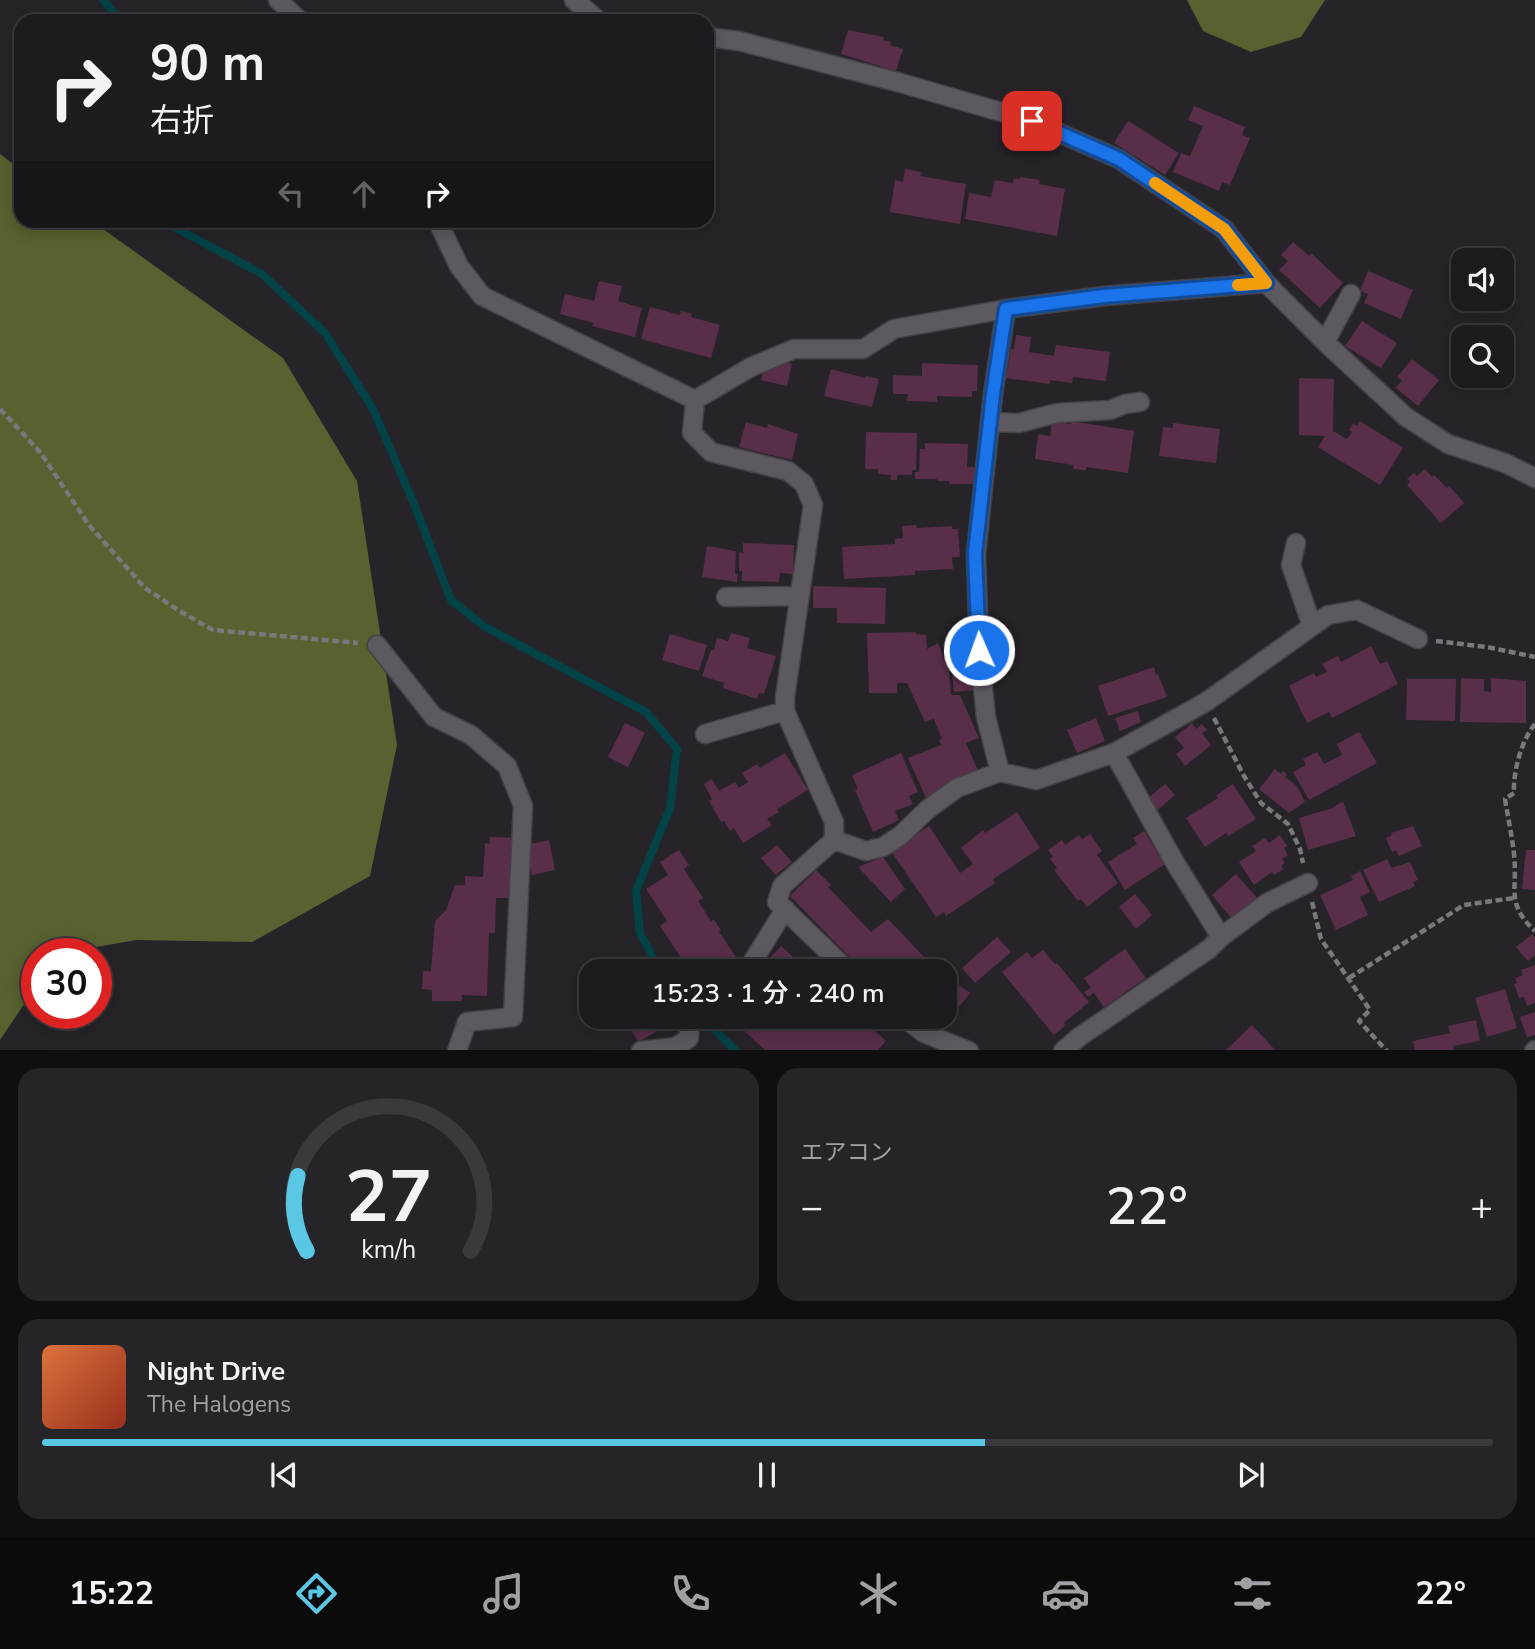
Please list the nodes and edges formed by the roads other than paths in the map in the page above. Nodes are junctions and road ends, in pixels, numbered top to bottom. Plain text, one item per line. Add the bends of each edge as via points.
1 (278, 0) edge
2 (574, 0) edge
3 (293, 14) edge
4 (591, 14) edge
5 (714, 38) edge
6 (441, 228) edge
7 (1266, 283) junction
8 (1351, 294) dead end
9 (1006, 309) junction
10 (1325, 342) junction
11 (695, 400) junction
12 (1140, 402) dead end
13 (990, 422) junction
14 (1535, 478) edge
15 (1296, 543) dead end
16 (800, 596) junction
17 (726, 597) dead end
18 (1312, 626) junction
19 (1418, 639) road end
20 (377, 645) road end
21 (785, 710) junction
22 (705, 734) dead end
23 (1114, 753) junction
24 (1000, 772) junction
25 (834, 840) junction
26 (1308, 883) dead end
27 (785, 909) junction
28 (1221, 937) junction
29 (754, 959) edge
30 (836, 959) edge
31 (690, 1029) edge
32 (920, 1029) edge
33 (457, 1050) edge
34 (649, 1050) edge
35 (966, 1050) edge
36 (1064, 1050) edge

1 - 3 street
2 - 4 street
5 - 7 street via 1032,121 1119,159 1224,229
6 - 11 street via 459,266 482,296
7 - 9 street
7 - 10 street
8 - 10 street
9 - 11 street via 894,329 863,349 794,349 751,367
9 - 13 street
10 - 14 street via 1406,417 1448,444
11 - 16 street via 692,433 711,452 788,471 804,484 813,505
12 - 13 street via 1110,410 1056,413 1019,423
13 - 24 street via 975,554 986,717
15 - 18 street via 1291,565
16 - 17 street
16 - 21 street
18 - 19 street via 1328,615 1357,610
18 - 23 street via 1206,702
20 - 33 street via 434,717 471,736 507,766 523,806 513,1017 467,1022
21 - 22 street
21 - 25 street via 834,822
23 - 24 street via 1036,780
23 - 28 street
24 - 25 street via 957,788 883,847 866,851
25 - 27 street via 782,886 777,902
26 - 28 street via 1267,903
27 - 29 street
27 - 30 street
28 - 36 street
31 - 34 street via 689,1038 676,1047
32 - 35 street

